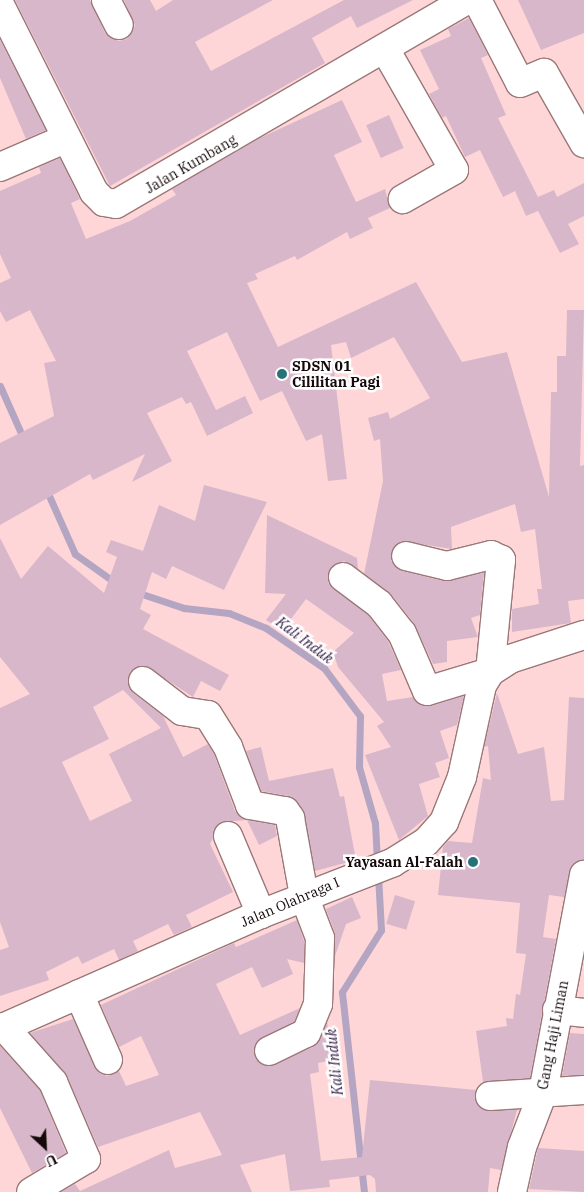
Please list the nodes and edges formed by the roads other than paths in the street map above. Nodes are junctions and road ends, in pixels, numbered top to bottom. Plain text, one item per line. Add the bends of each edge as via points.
1 (106, 0) edge
2 (477, 0) edge
3 (451, 4) edge
4 (0, 5) edge
5 (119, 25) dead end
6 (386, 49) junction
7 (65, 139) junction
8 (584, 143) edge
9 (0, 167) edge
10 (403, 199) dead end
11 (406, 556) dead end
12 (343, 577) dead end
13 (584, 635) edge
14 (490, 672) junction
15 (143, 681) dead end
16 (228, 836) dead end
17 (584, 875) edge
18 (304, 896) junction
19 (261, 914) junction
20 (79, 994) junction
21 (558, 1010) junction
22 (584, 1013) edge
23 (2, 1028) edge
24 (269, 1052) dead end
25 (108, 1060) dead end
26 (584, 1090) edge
27 (543, 1092) junction
28 (490, 1096) dead end
29 (31, 1192) edge
30 (512, 1192) edge

1 - 5 street
2 - 8 street via 520,83 544,73
3 - 6 street, Jalan Kumbang
4 - 7 street, Jalan Kumbang
6 - 7 street, Jalan Kumbang via 116,204 104,202 94,192
6 - 10 street via 454,170
7 - 9 street
11 - 14 street, Jalan Olahraga I via 447,566 491,556 501,560
12 - 14 street via 379,604 402,633 427,691
13 - 14 street via 510,659
14 - 18 street, Jalan Olahraga I via 482,685 462,777 444,822 426,842 380,866
15 - 18 street via 182,711 208,715 217,725 250,805 285,811
16 - 19 street
17 - 21 street, Gang Haji Liman
18 - 19 street, Jalan Olahraga I
18 - 24 street via 320,938 318,1004 306,1033
19 - 20 street, Jalan Olahraga I
20 - 23 street, Jalan Olahraga I
20 - 25 street
21 - 22 street
21 - 27 street, Gang Haji Liman
23 - 29 street via 52,1082 86,1159
26 - 27 street
27 - 28 street
27 - 30 street, Gang Haji Liman via 522,1147

